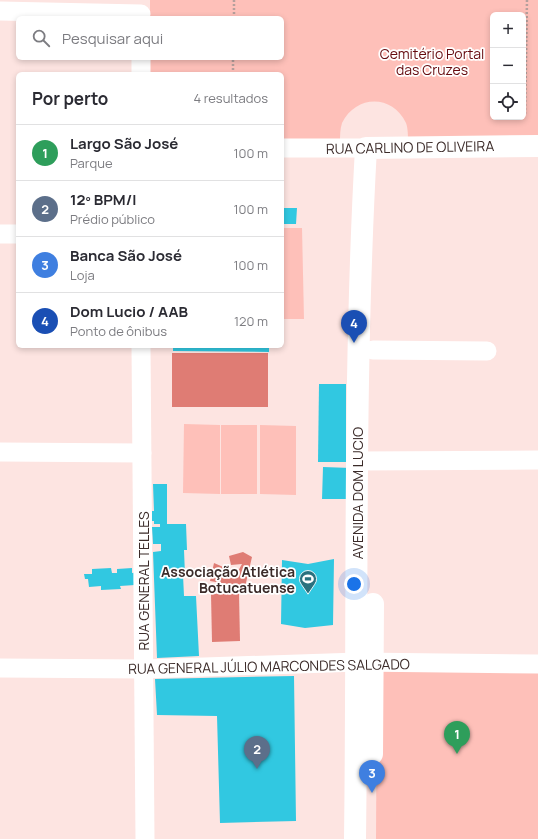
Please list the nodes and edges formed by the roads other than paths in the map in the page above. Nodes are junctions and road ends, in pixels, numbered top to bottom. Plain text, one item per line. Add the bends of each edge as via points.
1 (141, 11) edge
2 (0, 12) edge
3 (141, 60) edge
4 (141, 72) edge
5 (538, 146) edge
6 (284, 148) edge
7 (366, 148) junction
8 (538, 155) edge
9 (388, 157) joint
10 (0, 234) edge
11 (16, 234) edge
12 (141, 348) edge
13 (373, 350) junction
14 (487, 351) dead end
15 (0, 452) edge
16 (142, 453) junction
17 (538, 460) edge
18 (364, 461) junction
19 (365, 662) junction
20 (538, 664) edge
21 (0, 668) edge
22 (144, 669) junction
23 (146, 839) edge
24 (355, 839) edge
25 (370, 839) edge

1 - 2 street
3 - 4 street
5 - 7 main road, RUA CARLINO DE OLIVEIRA
6 - 7 street, RUA CARLINO DE OLIVEIRA
7 - 18 main road, AVENIDA DOM LUCIO via 361,246
8 - 9 main road, RUA CARLINO DE OLIVEIRA
9 - 13 main road, AVENIDA DOM LUCIO via 382,161 379,168 374,241
10 - 11 street
12 - 16 street, RUA GENERAL TELLES
13 - 14 street
13 - 18 main road, AVENIDA DOM LUCIO
15 - 16 street
16 - 22 street, RUA GENERAL TELLES
17 - 18 street
18 - 19 main road, AVENIDA DOM LUCIO
19 - 20 street, RUA GENERAL JÚLIO MARCONDES SALGADO
19 - 22 street, RUA GENERAL JÚLIO MARCONDES SALGADO
19 - 24 main road, AVENIDA DOM LUCIO
19 - 25 main road, AVENIDA DOM LUCIO
21 - 22 street, RUA GENERAL JÚLIO MARCONDES SALGADO
22 - 23 street, RUA GENERAL TELLES

